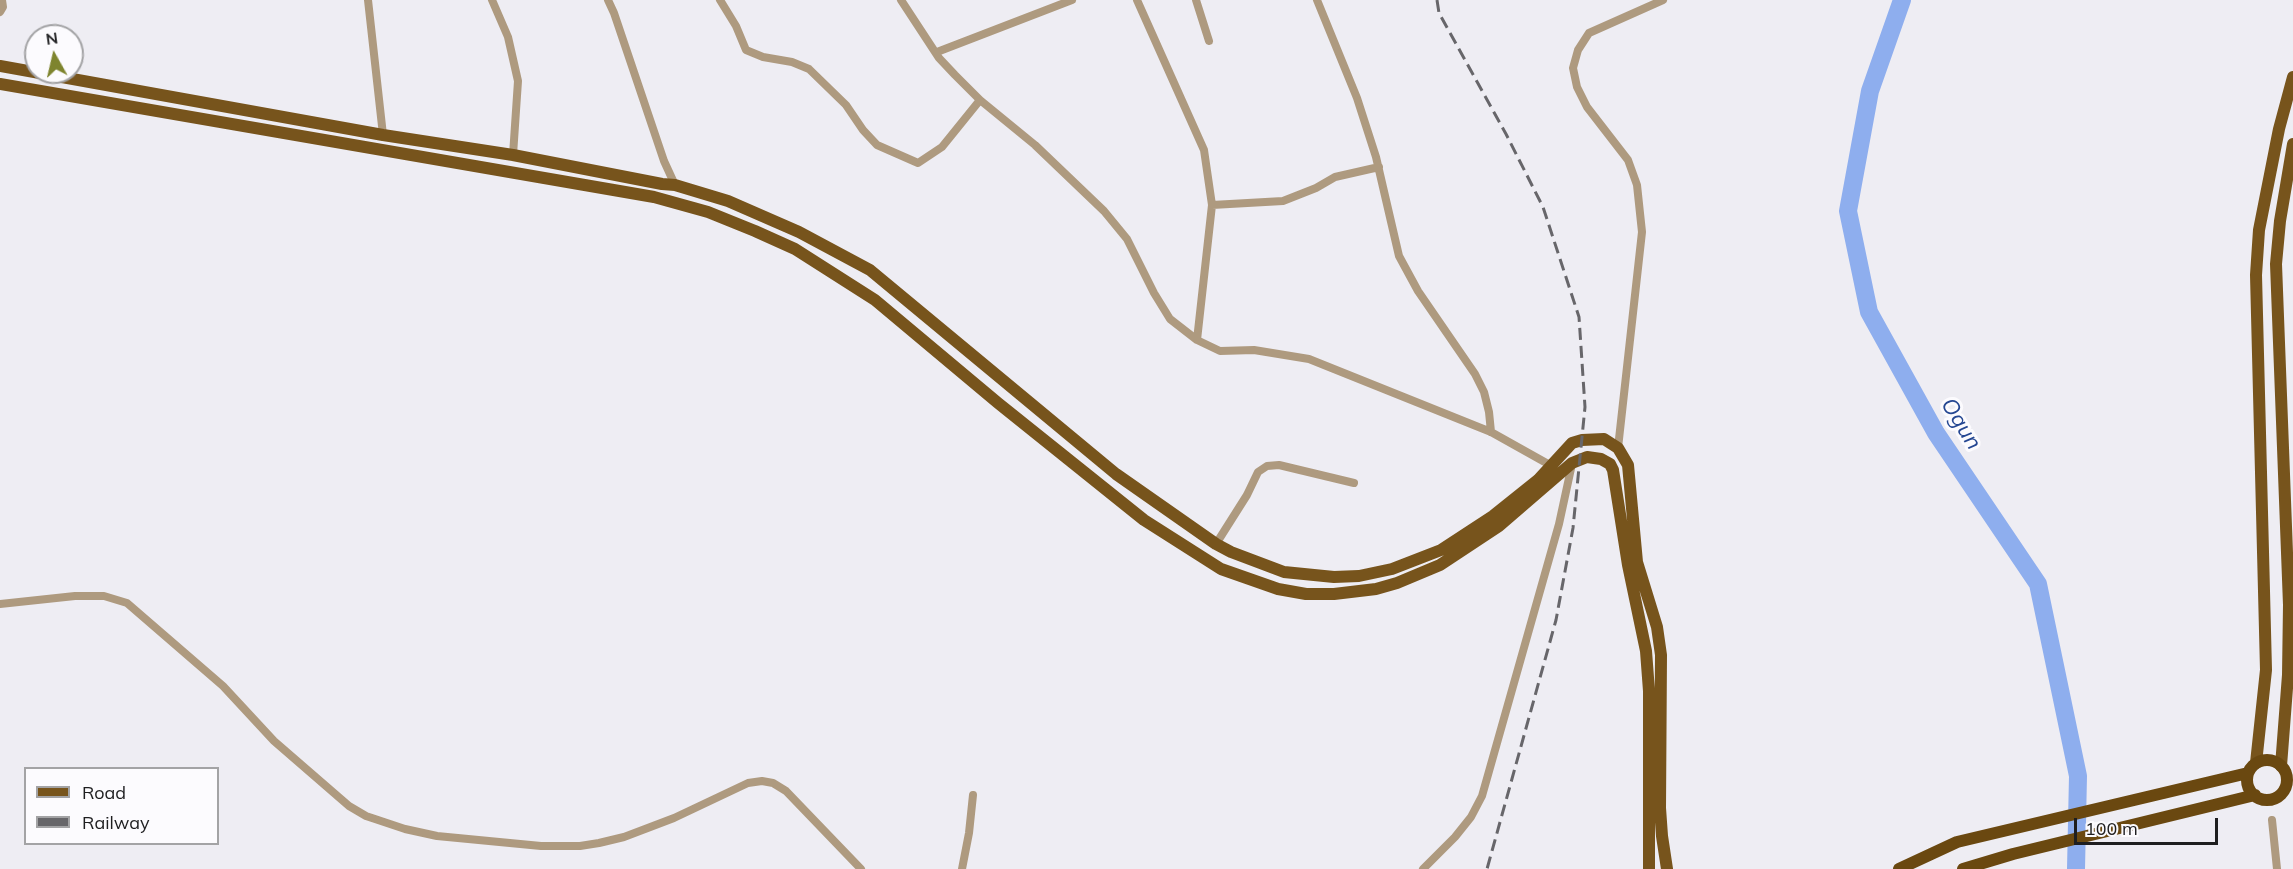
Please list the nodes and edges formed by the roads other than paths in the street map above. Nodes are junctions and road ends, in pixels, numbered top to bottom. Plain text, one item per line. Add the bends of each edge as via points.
1 (2, 0) edge
2 (368, 0) edge
3 (492, 0) edge
4 (608, 0) edge
5 (720, 0) edge
6 (901, 0) edge
7 (1072, 0) edge
8 (1196, 0) edge
9 (1317, 0) edge
10 (1663, 0) edge
11 (1140, 1) edge
12 (0, 12) edge
13 (1209, 41) dead end
14 (937, 51) junction
15 (0, 66) edge
16 (2293, 77) edge
17 (0, 84) edge
18 (980, 100) junction
19 (383, 135) junction
20 (2293, 144) edge
21 (513, 155) junction
22 (1378, 167) junction
23 (675, 185) junction
24 (1212, 205) junction
25 (1197, 340) junction
26 (1491, 432) junction
27 (1618, 448) junction
28 (1572, 463) junction
29 (1550, 465) junction
30 (1354, 483) dead end
31 (1216, 544) junction
32 (1231, 552) junction
33 (1221, 569) junction
34 (0, 604) edge
35 (2286, 766) edge
36 (2252, 768) junction
37 (2289, 788) edge
38 (974, 795) dead end
39 (2255, 795) junction
40 (2272, 820) dead end
41 (861, 869) edge
42 (962, 869) edge
43 (1423, 869) edge
44 (1648, 869) edge
45 (1667, 869) edge
46 (1899, 869) edge
47 (1963, 869) edge
48 (2277, 869) edge

1 - 12 street
2 - 19 street
3 - 21 street via 508,37 518,81
4 - 23 street
5 - 18 street via 746,50 809,69 846,105 877,144 918,163 942,147
6 - 14 street
7 - 14 street
8 - 13 street
9 - 22 street via 1357,98
10 - 27 street via 1589,33 1573,68 1587,107 1628,160 1637,185 1642,232
11 - 24 street via 1204,150
14 - 18 street
15 - 19 main road
16 - 36 main road via 2259,230 2256,275 2266,670
17 - 33 main road via 654,196 708,212 795,249 875,300 1144,520
18 - 25 street via 1035,145 1104,211 1127,238 1170,319
19 - 21 main road
20 - 35 main road via 2276,264 2289,606
21 - 23 main road
22 - 24 street via 1335,177 1283,201
22 - 26 street via 1399,256 1484,392
23 - 31 main road via 761,214 870,270 1116,474
24 - 25 street
25 - 26 street via 1220,351 1254,350 1308,359
26 - 29 street
27 - 29 main road via 1604,439 1582,440 1572,443
27 - 45 main road via 1628,465 1637,562 1657,627 1661,655 1660,808
28 - 33 main road via 1499,526 1440,565 1397,583 1361,591 1306,594 1270,587
28 - 43 street via 1559,524 1482,796 1455,837
28 - 44 main road via 1587,457 1601,459 1610,464 1615,477 1648,671
29 - 32 main road via 1538,480 1493,516 1441,550 1382,571 1359,576 1284,572
30 - 31 street via 1279,465 1267,466 1258,472
31 - 32 main road
32 - 33 main road
34 - 41 street via 75,596 104,596 127,603 223,686 274,741 349,806 405,829 438,836 580,846 624,837 748,783 762,781 786,791
35 - 36 highway via 2268,760
35 - 37 highway
36 - 39 highway via 2248,785
36 - 46 highway via 1957,842
37 - 39 highway via 2269,800
38 - 42 street
39 - 47 highway
40 - 48 street

